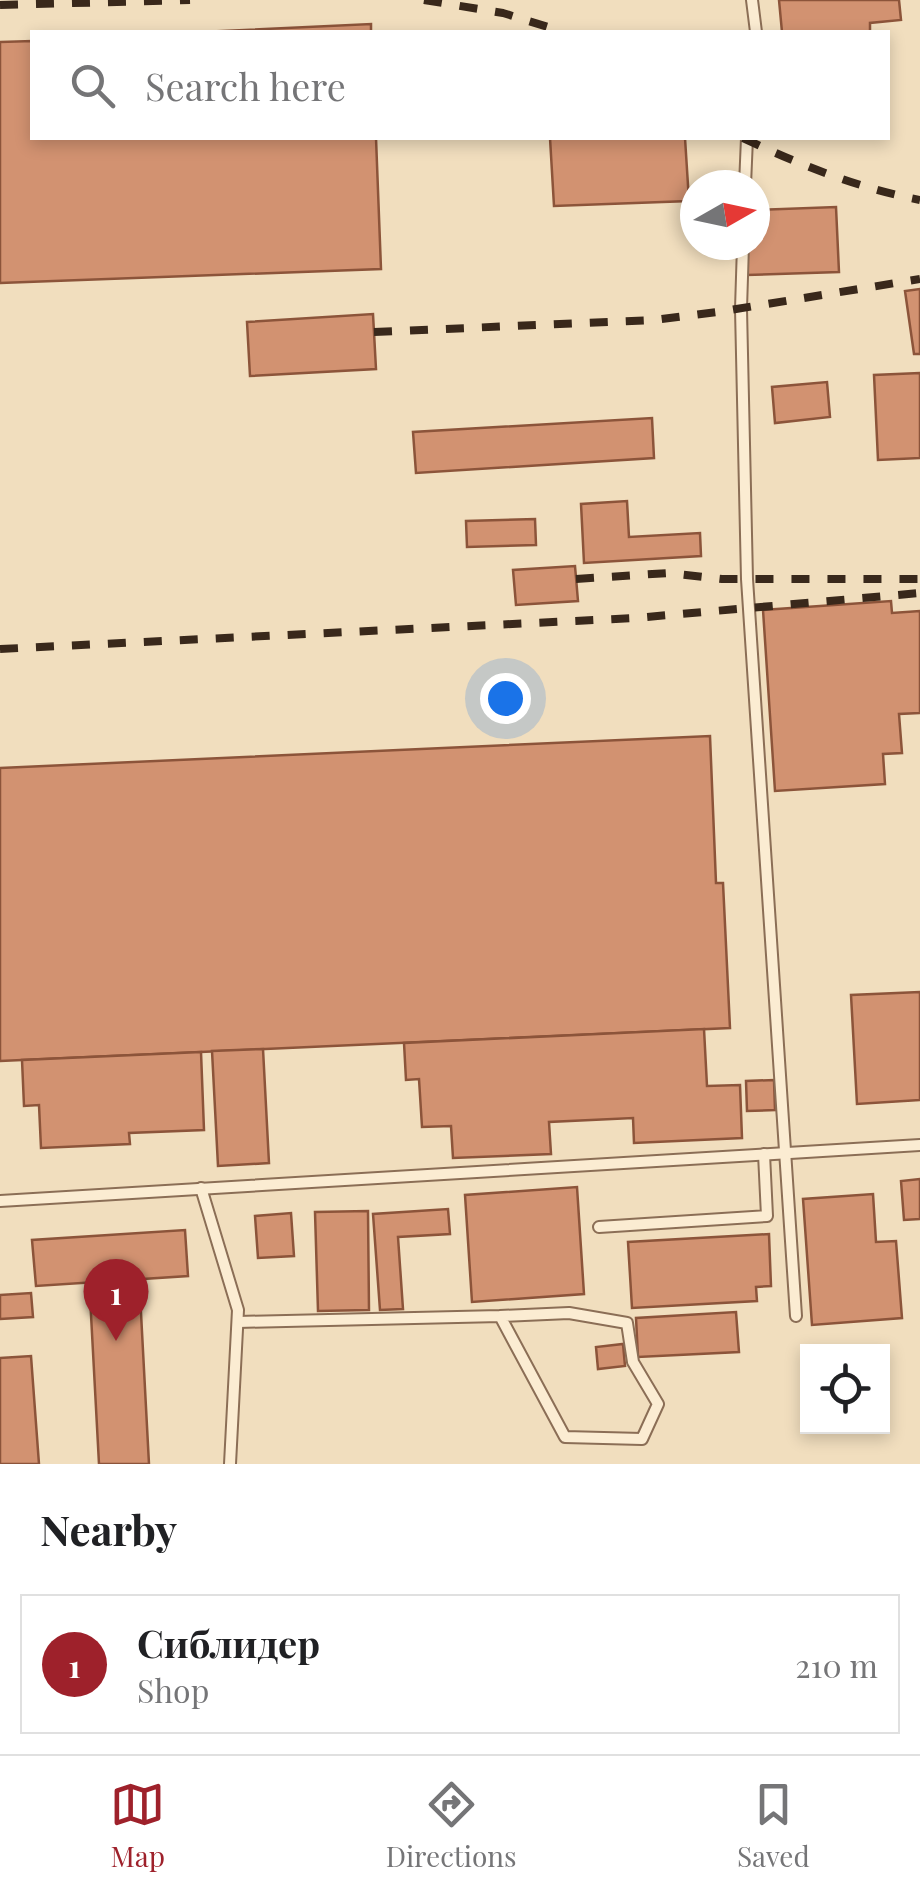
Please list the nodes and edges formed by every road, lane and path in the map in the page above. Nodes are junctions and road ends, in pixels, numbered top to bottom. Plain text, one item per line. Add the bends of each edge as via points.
1 (752, 0) edge
2 (756, 30) edge
3 (747, 140) edge
4 (746, 170) edge
5 (743, 260) edge
6 (920, 1144) edge
7 (787, 1153) junction
8 (764, 1154) junction
9 (202, 1188) junction
10 (0, 1200) edge
11 (600, 1227) dead end
12 (500, 1316) junction
13 (796, 1316) dead end
14 (238, 1322) junction
15 (230, 1464) edge

1 - 2 lane
3 - 4 lane
5 - 7 lane via 747,579
6 - 7 lane
7 - 8 lane
7 - 13 lane
8 - 9 lane
8 - 11 lane via 767,1216
9 - 10 lane
9 - 14 lane
12 - 12 lane via 569,1313 627,1323 633,1362 658,1404 642,1439 565,1437
12 - 14 lane
14 - 15 lane

